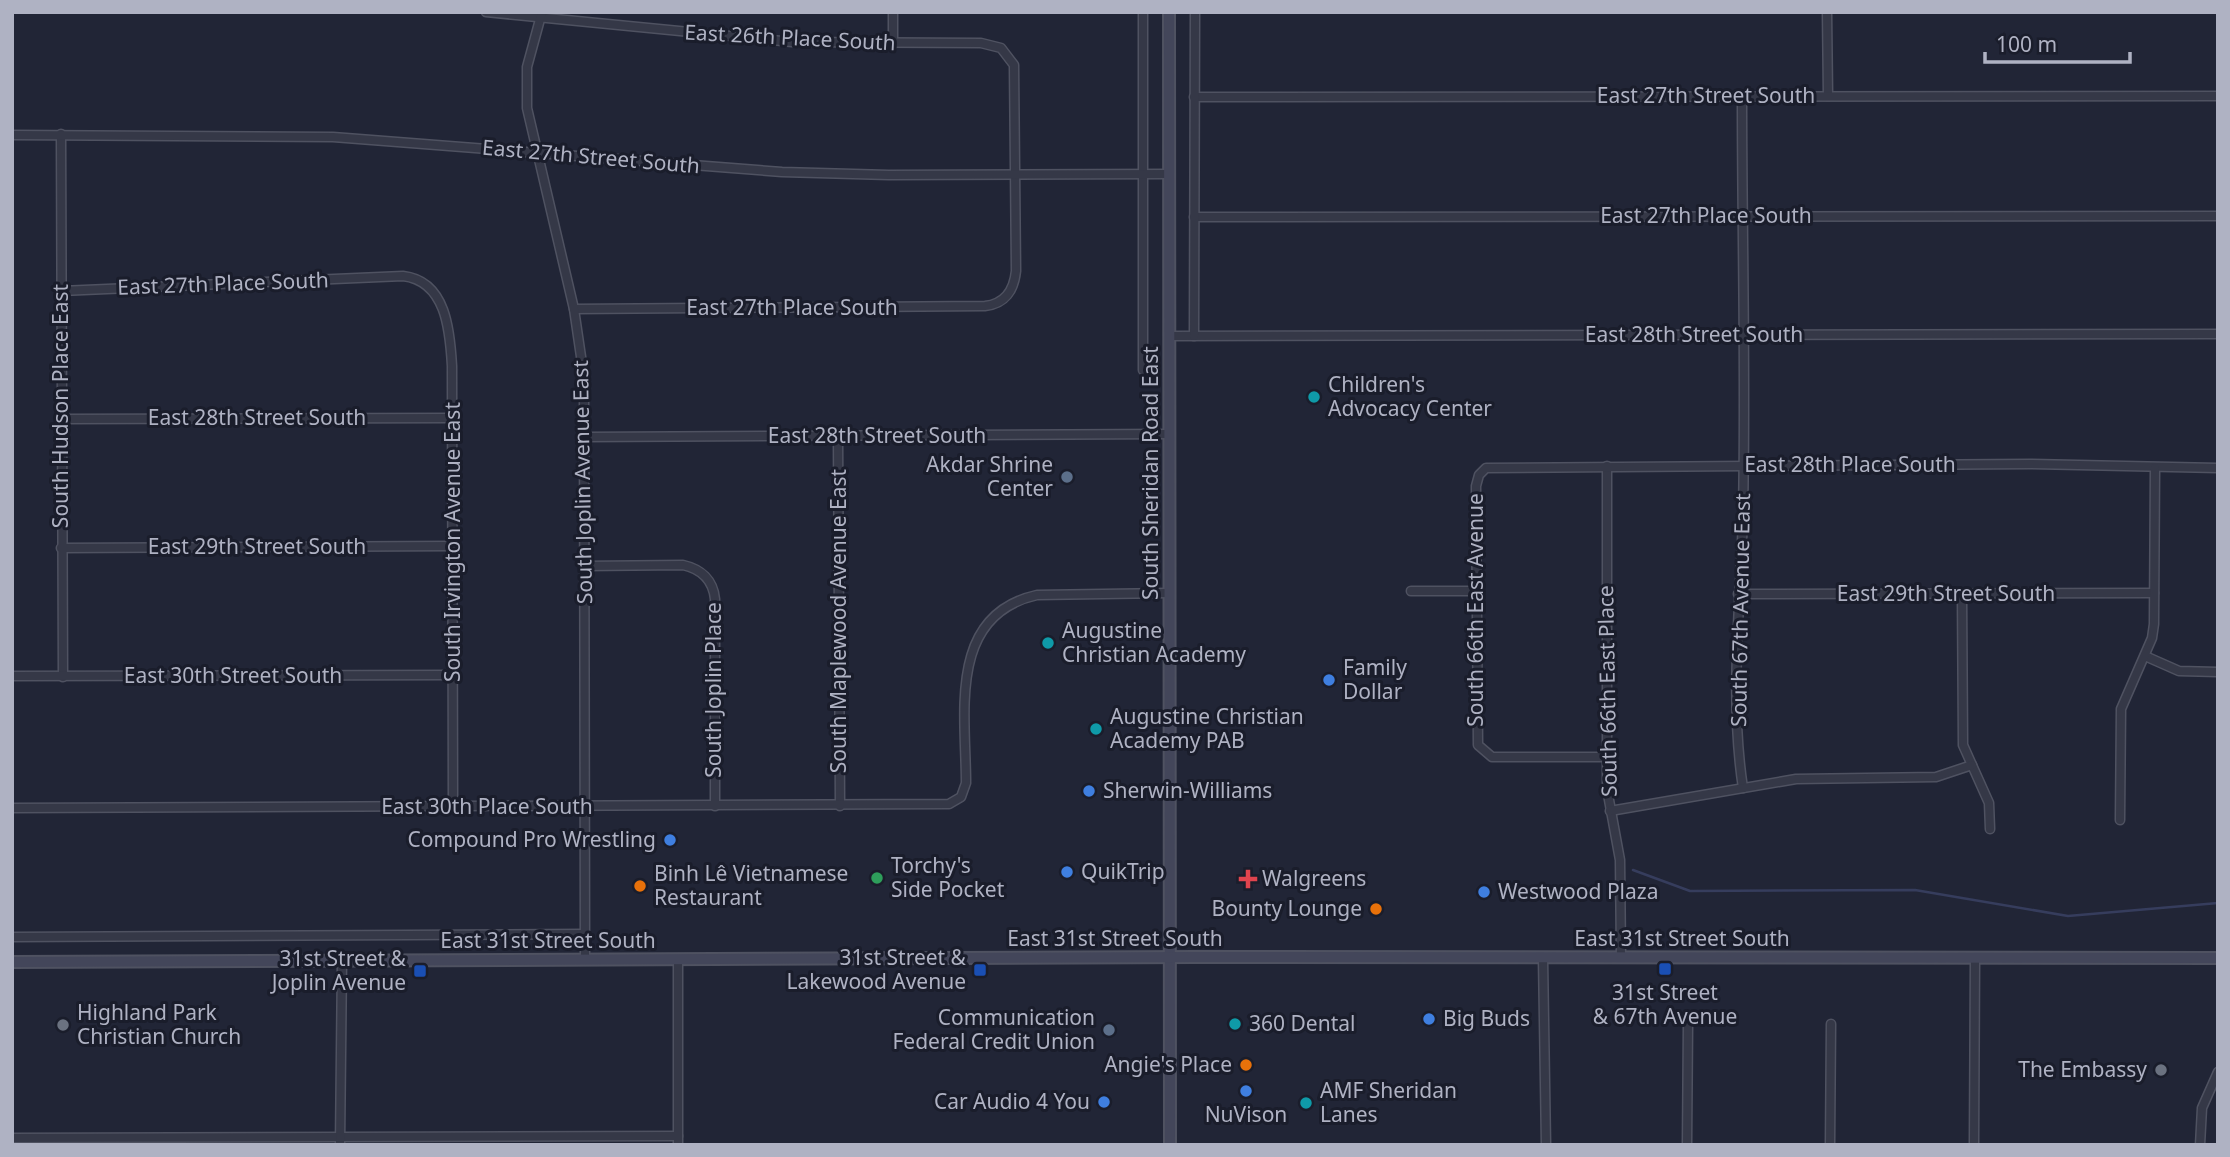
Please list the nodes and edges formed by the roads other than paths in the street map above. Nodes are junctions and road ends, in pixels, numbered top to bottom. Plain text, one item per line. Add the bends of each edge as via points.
1 (486, 12) edge
2 (893, 12) edge
3 (1143, 12) edge
4 (1169, 12) edge
5 (1195, 12) edge
6 (1827, 12) edge
7 (541, 15) edge
8 (893, 44) junction
9 (1742, 96) junction
10 (1828, 96) junction
11 (2218, 96) edge
12 (1194, 97) junction
13 (61, 134) junction
14 (12, 135) edge
15 (537, 152) junction
16 (1169, 174) junction
17 (1017, 175) junction
18 (1143, 175) junction
19 (1742, 216) junction
20 (2218, 216) edge
21 (1194, 217) junction
22 (426, 283) joint
23 (61, 291) junction
24 (574, 309) junction
25 (2218, 334) edge
26 (1742, 335) junction
27 (1171, 336) junction
28 (1194, 336) junction
29 (1143, 370) dead end
30 (452, 418) junction
31 (62, 419) junction
32 (1170, 434) junction
33 (838, 436) junction
34 (584, 437) junction
35 (1743, 465) junction
36 (1607, 466) junction
37 (2155, 468) junction
38 (2218, 468) edge
39 (1483, 471) joint
40 (453, 546) junction
41 (61, 548) junction
42 (584, 566) junction
43 (1411, 591) dead end
44 (1476, 591) junction
45 (1169, 593) junction
46 (2154, 593) junction
47 (1738, 594) junction
48 (1962, 594) junction
49 (2145, 656) junction
50 (2218, 672) edge
51 (454, 675) junction
52 (12, 676) edge
53 (62, 677) junction
54 (1607, 757) junction
55 (1972, 765) junction
56 (1744, 788) junction
57 (715, 806) junction
58 (840, 806) junction
59 (453, 807) junction
60 (585, 807) junction
61 (12, 808) edge
62 (1610, 811) junction
63 (2120, 820) dead end
64 (1990, 829) dead end
65 (585, 934) junction
66 (12, 937) edge
67 (1170, 958) junction
68 (1544, 958) junction
69 (1621, 958) junction
70 (2218, 958) edge
71 (678, 959) junction
72 (1975, 959) junction
73 (585, 960) junction
74 (12, 961) edge
75 (342, 961) junction
76 (1688, 1024) dead end
77 (1830, 1024) dead end
78 (2218, 1072) edge
79 (12, 1138) edge
80 (678, 1140) edge
81 (340, 1141) edge
82 (509, 1141) edge
83 (172, 1142) edge
84 (1170, 1145) edge
85 (1546, 1145) edge
86 (1688, 1145) edge
87 (1830, 1145) edge
88 (1974, 1145) edge
89 (2200, 1145) edge

1 - 7 street, East 26th Place South
2 - 8 street
3 - 18 street, South Sheridan Road East
4 - 16 main road, South Sheridan Road East
5 - 12 street
6 - 10 street
7 - 8 street, East 26th Place South via 792,42
7 - 15 street, South Joplin Avenue East via 526,89
8 - 17 street, East 26th Place South via 981,43 1008,54 1016,75
9 - 10 street, East 27th Street South
9 - 12 street, East 27th Street South
9 - 19 street, South 67th Avenue East
10 - 11 street, East 27th Street South
12 - 21 street
13 - 14 street, East 27th Street South
13 - 15 street, East 27th Street South via 321,137
13 - 23 street, South Hudson Place East
15 - 17 street, East 27th Street South via 782,172
15 - 24 street, South Joplin Avenue East
16 - 18 street, East 27th Street South
16 - 27 main road, South Sheridan Road East
17 - 18 street, East 27th Street South
17 - 24 street, East 27th Place South via 1015,283 998,303
18 - 29 street, South Sheridan Road East
19 - 20 street, East 27th Place South
19 - 21 street, East 27th Place South
19 - 26 street, South 67th Avenue East
21 - 28 street
22 - 23 street, East 27th Place South via 403,276
22 - 30 street, South Irvington Avenue East via 438,298 449,339
23 - 31 street, South Hudson Place East
24 - 34 street, South Joplin Avenue East via 584,377
25 - 26 street, East 28th Street South
26 - 28 street, East 28th Street South
26 - 35 street, South 67th Avenue East
27 - 28 street, East 28th Street South
27 - 32 main road, South Sheridan Road East
30 - 31 street, East 28th Street South
30 - 40 street, South Irvington Avenue East
31 - 41 street, South Hudson Place East
32 - 33 street, East 28th Street South
32 - 45 main road, South Sheridan Road East
33 - 34 street, East 28th Street South
33 - 58 street, South Maplewood Avenue East
34 - 42 street, South Joplin Avenue East
35 - 36 street, East 28th Place South
35 - 37 street, East 28th Place South via 2091,464
35 - 47 street, South 67th Avenue East
36 - 39 street, East 28th Place South via 1495,466
36 - 54 street, South 66th East Place
37 - 38 street, East 28th Place South
37 - 46 street
39 - 44 street, South 66th East Avenue via 1476,486
40 - 41 street, East 29th Street South
40 - 51 street, South Irvington Avenue East
41 - 53 street, South Hudson Place East
42 - 57 street, South Joplin Place via 683,565 706,577 715,599
42 - 60 street, South Joplin Avenue East
43 - 44 street
44 - 54 street, South 66th East Avenue via 1476,737 1481,750 1497,757
45 - 58 street, East 30th Place South via 1054,593 1031,596 1001,611 978,637 969,658 966,783 961,797 939,805
45 - 67 main road, South Sheridan Road East
46 - 48 street, East 29th Street South
46 - 49 street via 2154,631
47 - 48 street, East 29th Street South
47 - 56 street, South 67th Avenue East via 1739,754
48 - 55 street via 1963,741
49 - 50 street via 2179,671
49 - 63 street via 2121,709
51 - 53 street, East 30th Street South
51 - 59 street, South Irvington Avenue East
52 - 53 street, East 30th Street South
54 - 62 street, South 66th East Place
55 - 56 street via 1936,777 1808,778
55 - 64 street via 1989,803
56 - 62 street
57 - 58 street, East 30th Place South
57 - 60 street, East 30th Place South
59 - 60 street, East 30th Place South
59 - 61 street, East 30th Place South
60 - 65 street, South Joplin Avenue East
62 - 69 street, South 66th East Place via 1620,860
65 - 66 street, East 31st Street South
65 - 73 street, South Joplin Avenue East
67 - 68 main road, East 31st Street South
67 - 71 main road, East 31st Street South
67 - 84 main road, South Sheridan Road East
68 - 69 main road, East 31st Street South
68 - 85 street
69 - 72 main road, East 31st Street South
70 - 72 main road, East 31st Street South
71 - 73 main road, East 31st Street South
71 - 80 street
72 - 88 street
73 - 75 main road, East 31st Street South
74 - 75 main road, East 31st Street South
75 - 81 street
76 - 86 street
77 - 87 street
78 - 89 street via 2202,1108
79 - 83 street
80 - 82 street
81 - 82 street
81 - 83 street

